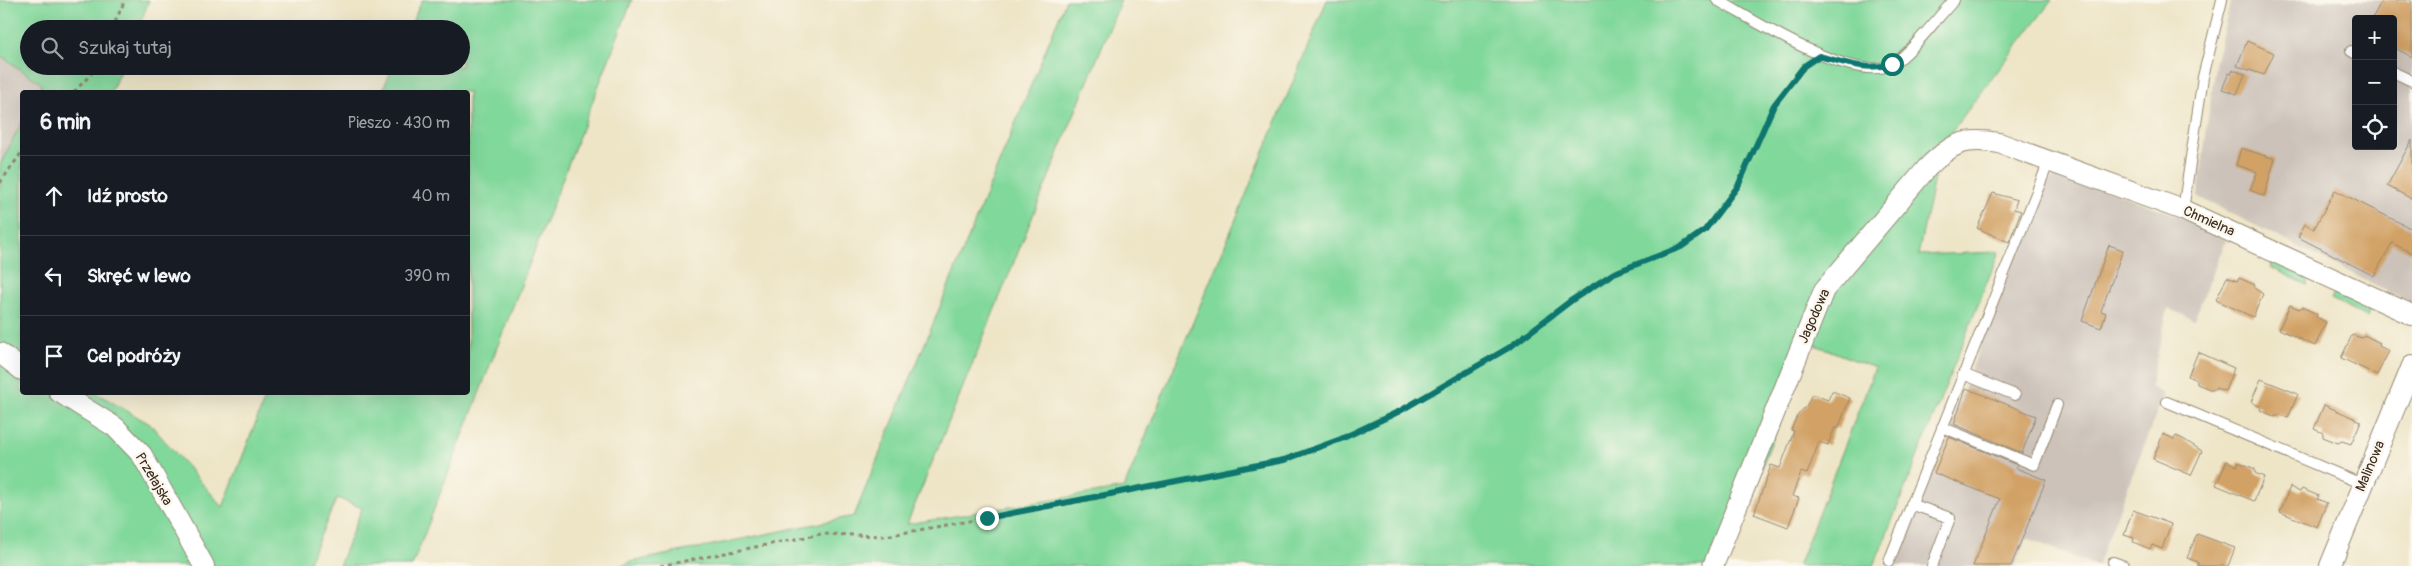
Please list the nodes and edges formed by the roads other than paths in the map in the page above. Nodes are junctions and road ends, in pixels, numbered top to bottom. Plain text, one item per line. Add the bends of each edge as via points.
1 (1717, 0) edge
2 (1954, 0) edge
3 (2222, 0) edge
4 (2397, 74) edge
5 (2412, 81) edge
6 (1999, 143) joint
7 (2049, 160) junction
8 (2184, 210) junction
9 (2412, 315) edge
10 (0, 353) edge
11 (2412, 366) edge
12 (20, 368) edge
13 (1964, 374) junction
14 (64, 395) edge
15 (2015, 395) dead end
16 (2167, 402) dead end
17 (2057, 406) dead end
18 (1942, 427) junction
19 (2362, 484) junction
20 (1912, 504) junction
21 (1889, 561) dead end
22 (2113, 562) dead end
23 (204, 566) edge
24 (1712, 566) edge
25 (1932, 566) edge
26 (2124, 566) edge
27 (2330, 566) edge

1 - 2 lane via 1819,56 1861,68 1892,64
3 - 8 lane via 2202,77
4 - 5 lane
6 - 7 street, Chmielna
6 - 24 street, Jagodowa via 1977,140 1958,143 1944,150 1824,290
7 - 8 street, Chmielna
7 - 13 lane
8 - 9 street, Chmielna
10 - 12 street
11 - 19 street, Malinowa
13 - 15 lane
13 - 18 lane
14 - 23 street, Przełajska via 115,427 142,455
16 - 19 lane
17 - 18 lane via 2034,465
18 - 20 lane
19 - 27 street, Malinowa
20 - 21 lane
20 - 25 lane via 1950,518
22 - 26 lane

